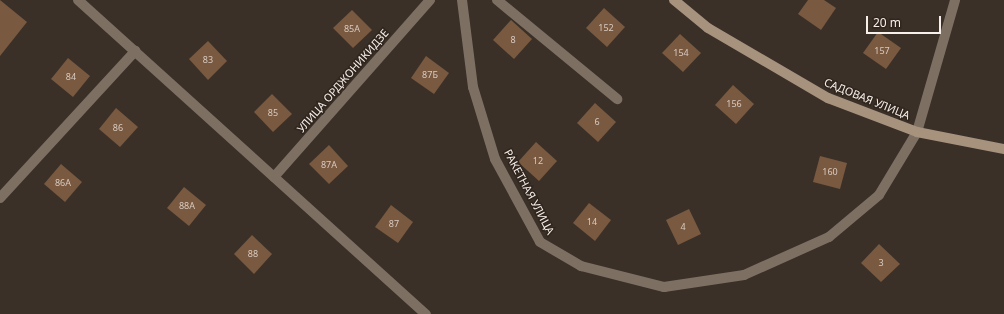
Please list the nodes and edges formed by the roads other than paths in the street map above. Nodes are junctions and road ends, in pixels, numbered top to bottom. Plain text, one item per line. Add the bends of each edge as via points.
1 (78, 0) edge
2 (430, 0) edge
3 (462, 0) edge
4 (497, 0) edge
5 (674, 0) edge
6 (955, 0) edge
7 (135, 51) junction
8 (617, 99) dead end
9 (917, 132) junction
10 (1004, 149) edge
11 (274, 177) junction
12 (0, 198) edge
13 (426, 314) edge

1 - 7 street
2 - 11 street, УЛИЦА ОРДЖОНИКИДЗЕ
3 - 9 street, РАКЕТНАЯ УЛИЦА via 473,88 495,159 540,242 581,266 664,287 744,275 829,237 879,195
4 - 8 street
5 - 9 street, САДОВАЯ УЛИЦА via 708,28 828,98
6 - 9 street, РАКЕТНАЯ УЛИЦА
7 - 11 street
7 - 12 street
9 - 10 street, САДОВАЯ УЛИЦА
11 - 13 street

